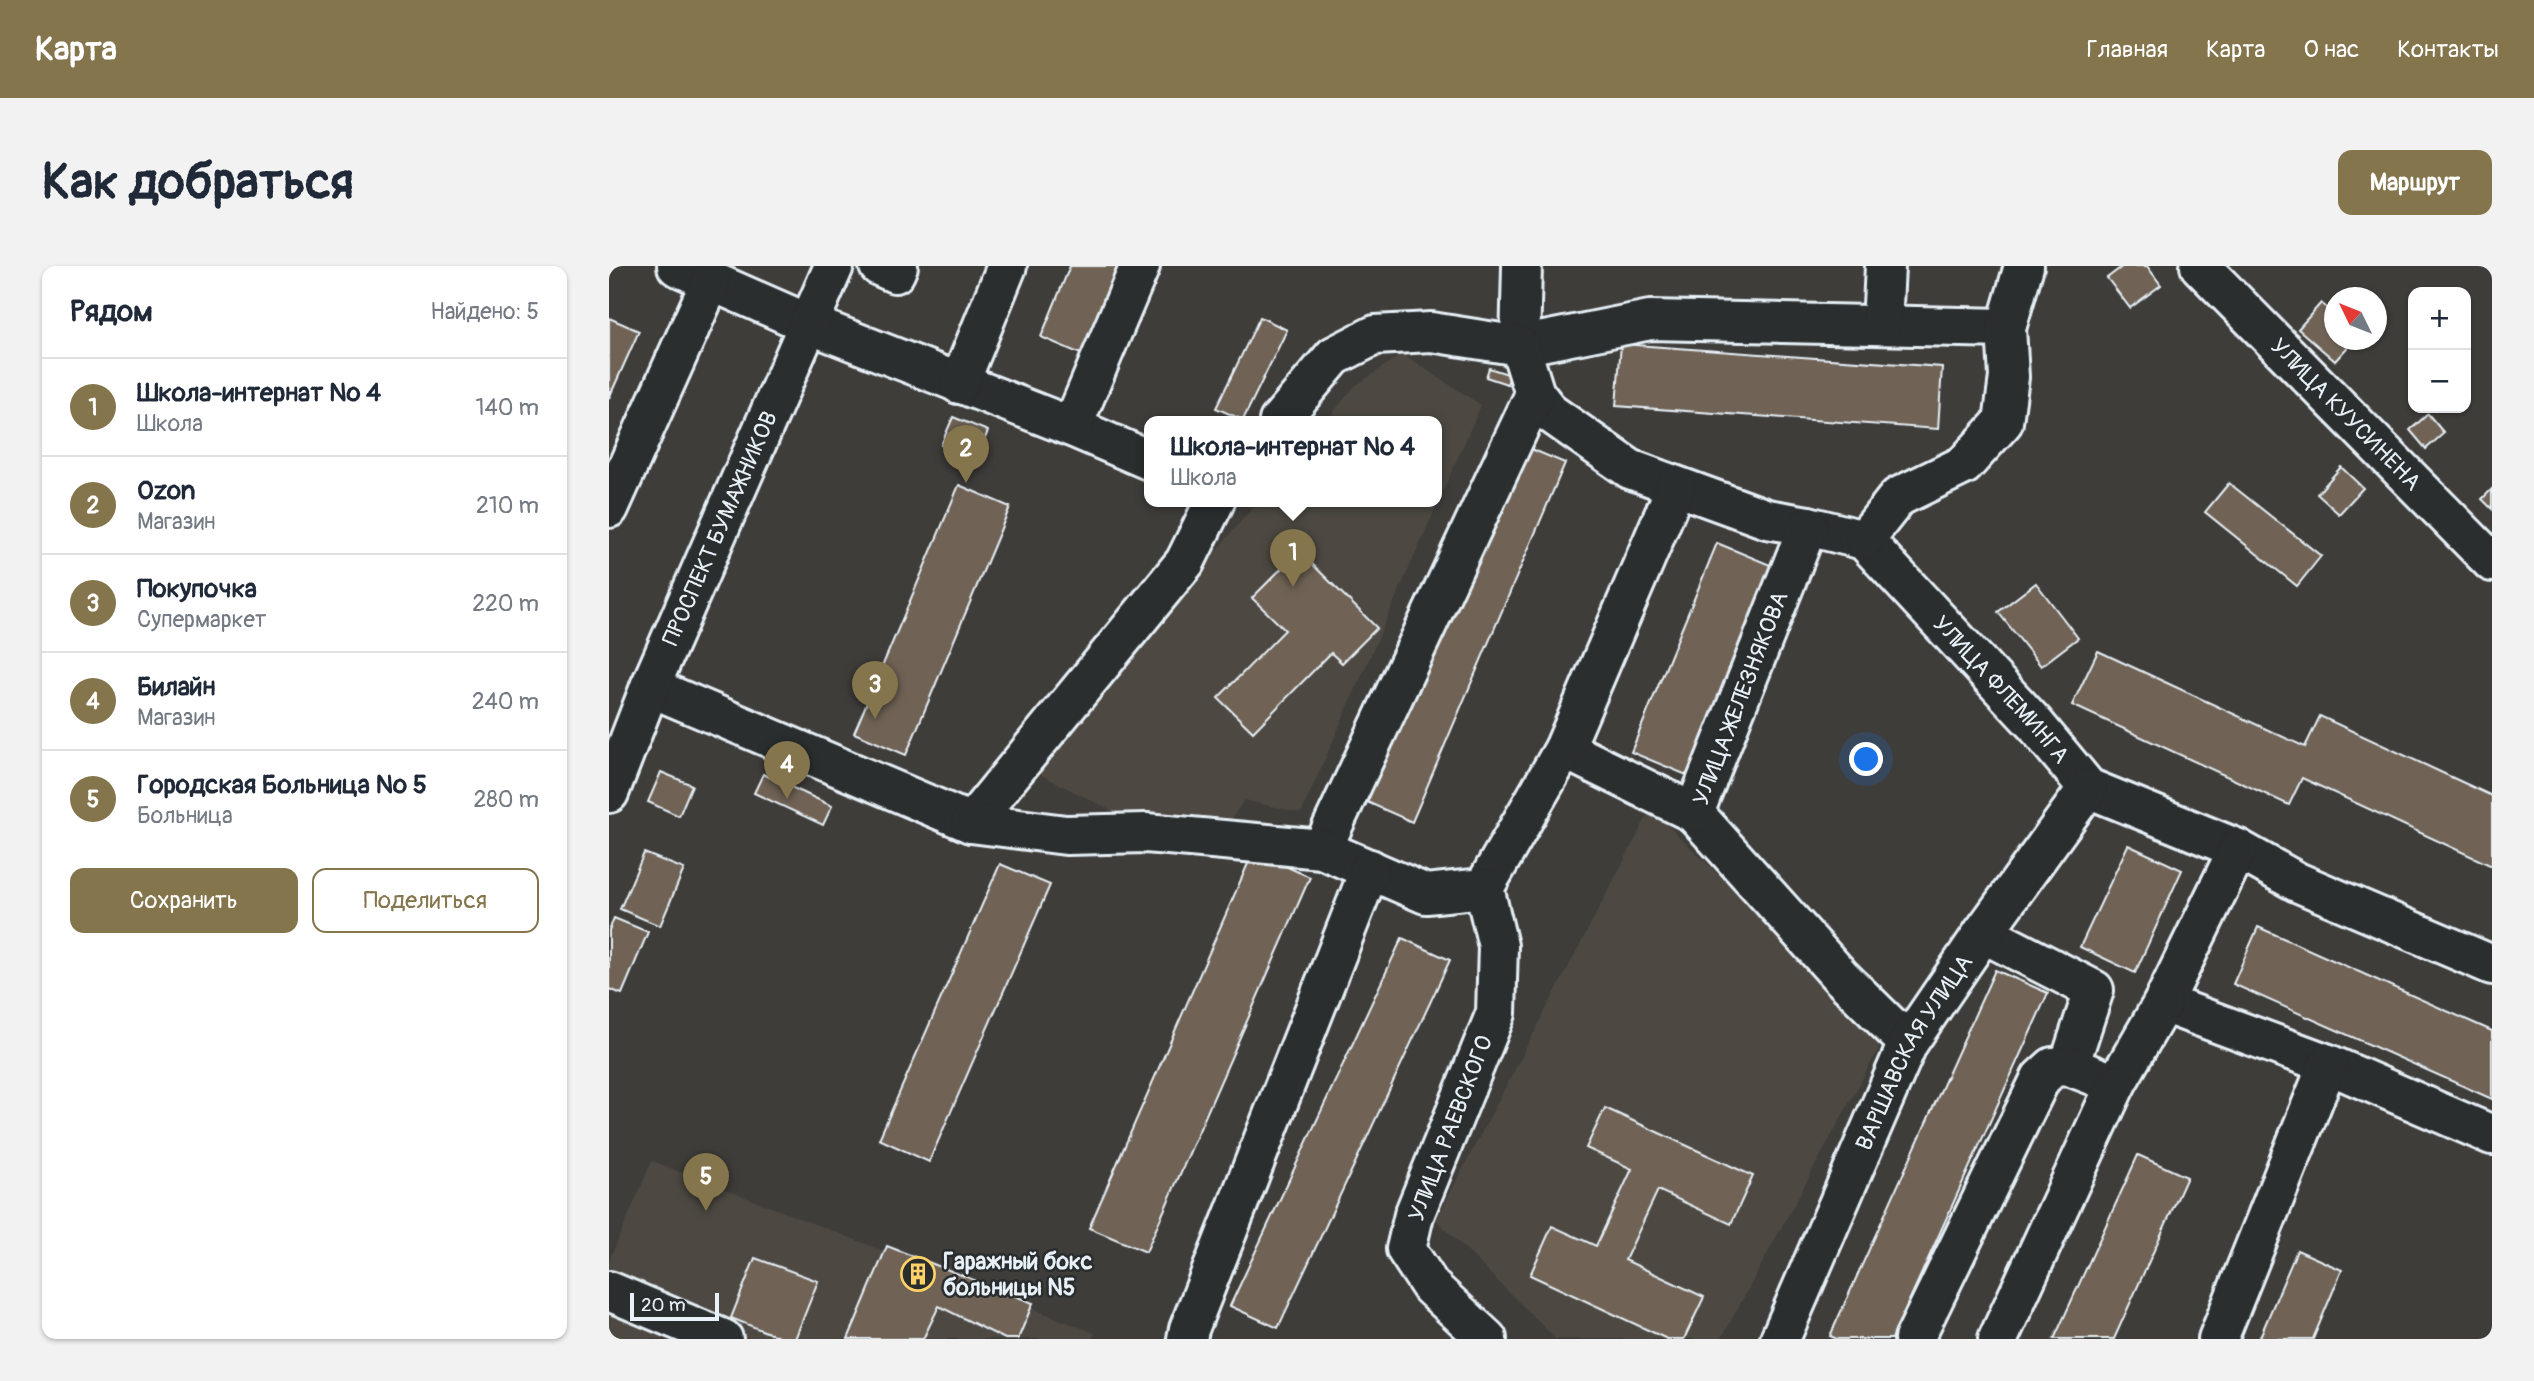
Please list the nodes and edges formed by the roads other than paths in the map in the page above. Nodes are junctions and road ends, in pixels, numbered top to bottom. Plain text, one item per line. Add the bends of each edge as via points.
1 (834, 266) edge
2 (879, 266) edge
3 (898, 266) edge
4 (1007, 266) edge
5 (1140, 266) edge
6 (1522, 266) edge
7 (1885, 266) edge
8 (2024, 266) edge
9 (2200, 266) edge
10 (694, 273) edge
11 (809, 324) junction
12 (1882, 325) junction
13 (2005, 328) junction
14 (1520, 346) junction
15 (959, 384) junction
16 (1535, 394) junction
17 (1283, 416) edge
18 (1072, 427) junction
19 (1144, 457) edge
20 (1676, 487) junction
21 (1212, 507) edge
22 (609, 508) edge
23 (1808, 526) junction
24 (1864, 540) junction
25 (2492, 562) edge
26 (650, 687) junction
27 (619, 741) edge
28 (1565, 750) junction
29 (2088, 788) junction
30 (609, 793) edge
31 (1694, 813) junction
32 (971, 823) junction
33 (1322, 849) junction
34 (2238, 849) junction
35 (1370, 869) junction
36 (1484, 888) junction
37 (1983, 933) junction
38 (2490, 958) edge
39 (2163, 1003) junction
40 (1908, 1043) junction
41 (2327, 1064) junction
42 (2069, 1066) junction
43 (2116, 1084) junction
44 (2492, 1135) edge
45 (609, 1291) edge
46 (660, 1327) edge
47 (723, 1339) edge
48 (1187, 1339) edge
49 (1487, 1339) edge
50 (1780, 1339) edge
51 (1914, 1339) edge
52 (1998, 1339) edge
53 (2218, 1339) edge

1 - 11 street, ПРОСПЕКТ БУМАЖНИКОВ
2 - 3 street via 895,273
4 - 15 street
5 - 18 street
6 - 14 street
7 - 12 street
8 - 13 street
9 - 25 street, УЛИЦА КУУСИНЕНА
10 - 11 street
10 - 22 street
11 - 15 street
11 - 26 street, ПРОСПЕКТ БУМАЖНИКОВ
12 - 13 street
12 - 14 street via 1650,320
13 - 24 street via 2009,377 2003,422 1964,465 1898,497
14 - 16 street
14 - 17 street via 1431,332 1375,335 1334,356
15 - 18 street
16 - 20 street via 1550,413 1630,469
16 - 33 street
18 - 19 street
20 - 23 street via 1767,519
20 - 28 street
21 - 32 street via 1185,562
23 - 24 street
23 - 31 street, УЛИЦА ЖЕЛЕЗНЯКОВА
24 - 29 street, УЛИЦА ФЛЕМИНГА via 2035,724
26 - 27 street, ПРОСПЕКТ БУМАЖНИКОВ
26 - 32 street
27 - 30 street, ПРОСПЕКТ БУМАЖНИКОВ
28 - 31 street
28 - 36 street
29 - 34 street, УЛИЦА ФЛЕМИНГА
29 - 37 street, ВАРШАВСКАЯ УЛИЦА
31 - 40 street, УЛИЦА ЖЕЛЕЗНЯКОВА via 1841,977
32 - 33 street via 1066,835 1146,833
33 - 35 street
34 - 38 street, УЛИЦА ФЛЕМИНГА via 2297,882
34 - 39 street
35 - 36 street via 1426,894
35 - 48 street
36 - 49 street, УЛИЦА РАЕВСКОГО via 1498,946 1496,1013 1414,1215 1406,1249 1431,1287
37 - 40 street, ВАРШАВСКАЯ УЛИЦА
37 - 42 street via 2094,990
39 - 41 street
39 - 43 street
40 - 50 street, ВАРШАВСКАЯ УЛИЦА
41 - 44 street
41 - 53 street
42 - 43 street
42 - 51 street via 2053,1067 2041,1078
43 - 52 street
45 - 46 street
46 - 47 street

